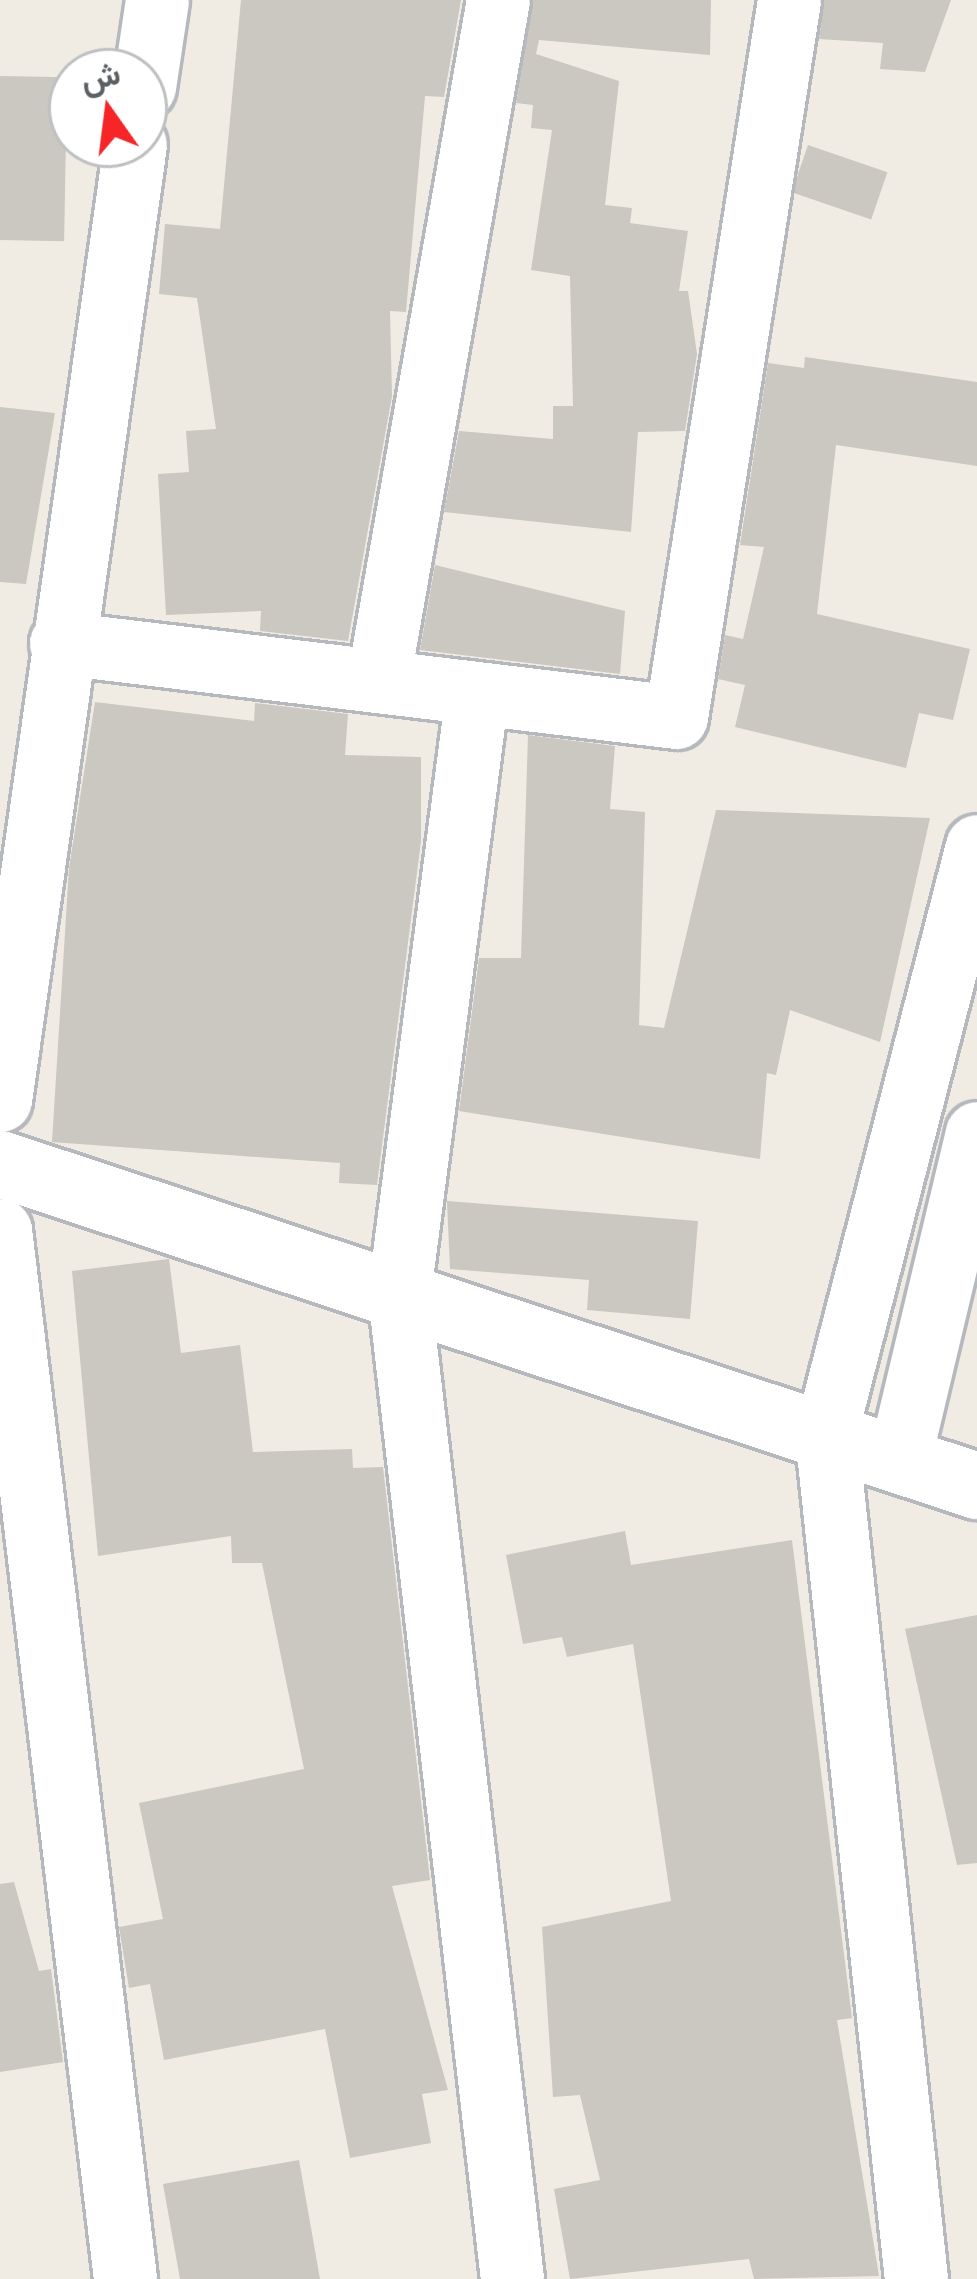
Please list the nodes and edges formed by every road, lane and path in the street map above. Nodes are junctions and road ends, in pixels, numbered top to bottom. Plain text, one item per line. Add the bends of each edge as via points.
1 (157, 0) edge
2 (498, 0) edge
3 (789, 0) edge
4 (150, 48) edge
5 (132, 168) edge
6 (61, 643) junction
7 (378, 681) junction
8 (477, 693) junction
9 (977, 846) edge
10 (949, 1084) edge
11 (0, 1100) edge
12 (977, 1132) edge
13 (0, 1164) edge
14 (0, 1230) edge
15 (399, 1293) junction
16 (826, 1432) junction
17 (899, 1460) junction
18 (977, 1486) edge
19 (125, 2279) edge
20 (512, 2279) edge
21 (916, 2279) edge

1 - 4 street
2 - 7 street
3 - 8 street via 676,717
5 - 6 street
6 - 7 street
6 - 11 street
7 - 8 street
8 - 15 street
9 - 10 street
10 - 16 street
12 - 17 street
13 - 15 main road
14 - 19 street
15 - 16 main road
15 - 20 street
16 - 17 main road
16 - 21 street
17 - 18 main road

